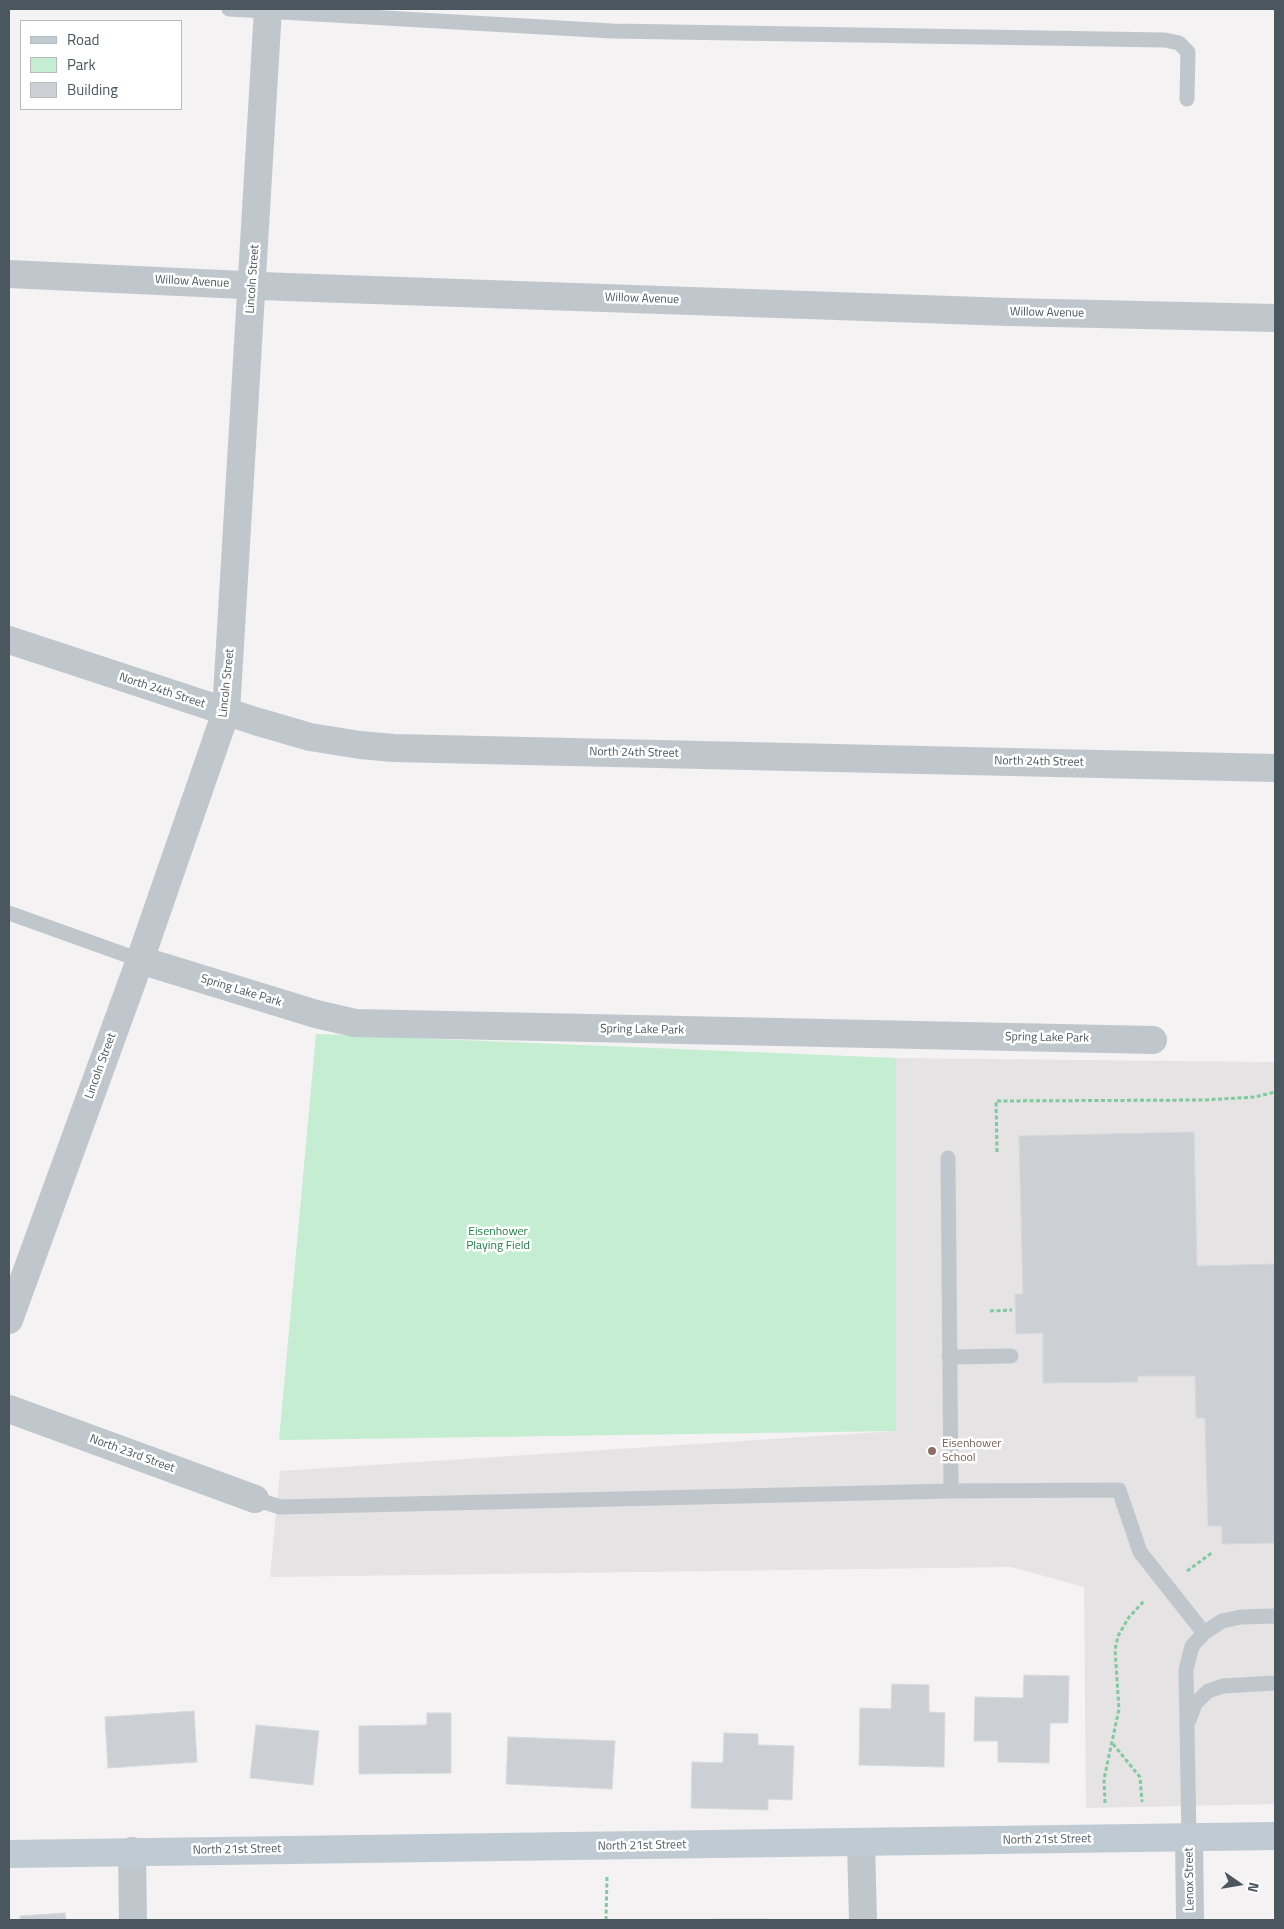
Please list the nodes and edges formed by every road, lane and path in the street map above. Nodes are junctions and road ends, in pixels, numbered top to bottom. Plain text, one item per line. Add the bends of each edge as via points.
1 (229, 9) edge
2 (268, 10) edge
3 (1188, 99) dead end
4 (9, 274) edge
5 (252, 285) junction
6 (1275, 318) edge
7 (9, 640) edge
8 (226, 712) junction
9 (1275, 768) edge
10 (9, 913) edge
11 (140, 960) junction
12 (1153, 1040) dead end
13 (1275, 1092) edge
14 (997, 1152) dead end
15 (948, 1158) dead end
16 (1012, 1310) dead end
17 (990, 1311) dead end
18 (9, 1320) edge
19 (1010, 1356) dead end
20 (949, 1357) junction
21 (9, 1409) edge
22 (951, 1491) junction
23 (255, 1499) joint
24 (1213, 1552) dead end
25 (1166, 1585) junction
26 (1275, 1616) edge
27 (1204, 1633) junction
28 (1271, 1685) edge
29 (1188, 1724) junction
30 (1113, 1743) junction
31 (1142, 1802) dead end
32 (1105, 1803) dead end
33 (1275, 1836) edge
34 (1189, 1837) junction
35 (861, 1843) junction
36 (607, 1847) junction
37 (132, 1851) junction
38 (9, 1854) edge
39 (133, 1920) edge
40 (606, 1920) edge
41 (863, 1920) edge
42 (1190, 1920) edge

1 - 2 lane
2 - 3 lane via 612,31 1165,40 1179,43 1188,52
2 - 5 street, Lincoln Street
4 - 5 street, Willow Avenue
5 - 6 street, Willow Avenue via 999,312
5 - 8 street, Lincoln Street
7 - 8 street, North 24th Street
8 - 9 street, North 24th Street via 310,737 394,748
8 - 11 street, Lincoln Street
10 - 11 lane
11 - 12 street, Spring Lake Park via 355,1023
11 - 18 street, Lincoln Street
13 - 14 path via 1255,1097 1203,1100 996,1102
15 - 20 lane
16 - 17 path
19 - 20 lane
20 - 22 lane
21 - 23 street, North 23rd Street
22 - 23 lane via 280,1507
22 - 25 lane via 1119,1490 1140,1552
24 - 25 path
25 - 27 lane
25 - 30 path via 1139,1605 1118,1636 1115,1650 1119,1709
26 - 27 lane via 1240,1617 1222,1622
27 - 29 lane via 1192,1646 1186,1670
28 - 29 lane via 1223,1686 1208,1691 1195,1704
29 - 34 lane
30 - 31 path via 1140,1777
30 - 32 path via 1104,1779
33 - 34 main road, North 21st Street
34 - 35 main road, North 21st Street
34 - 42 street, Lenox Street
35 - 36 main road, North 21st Street
35 - 41 street
36 - 37 main road, North 21st Street
36 - 40 path
37 - 38 main road, North 21st Street
37 - 39 street

